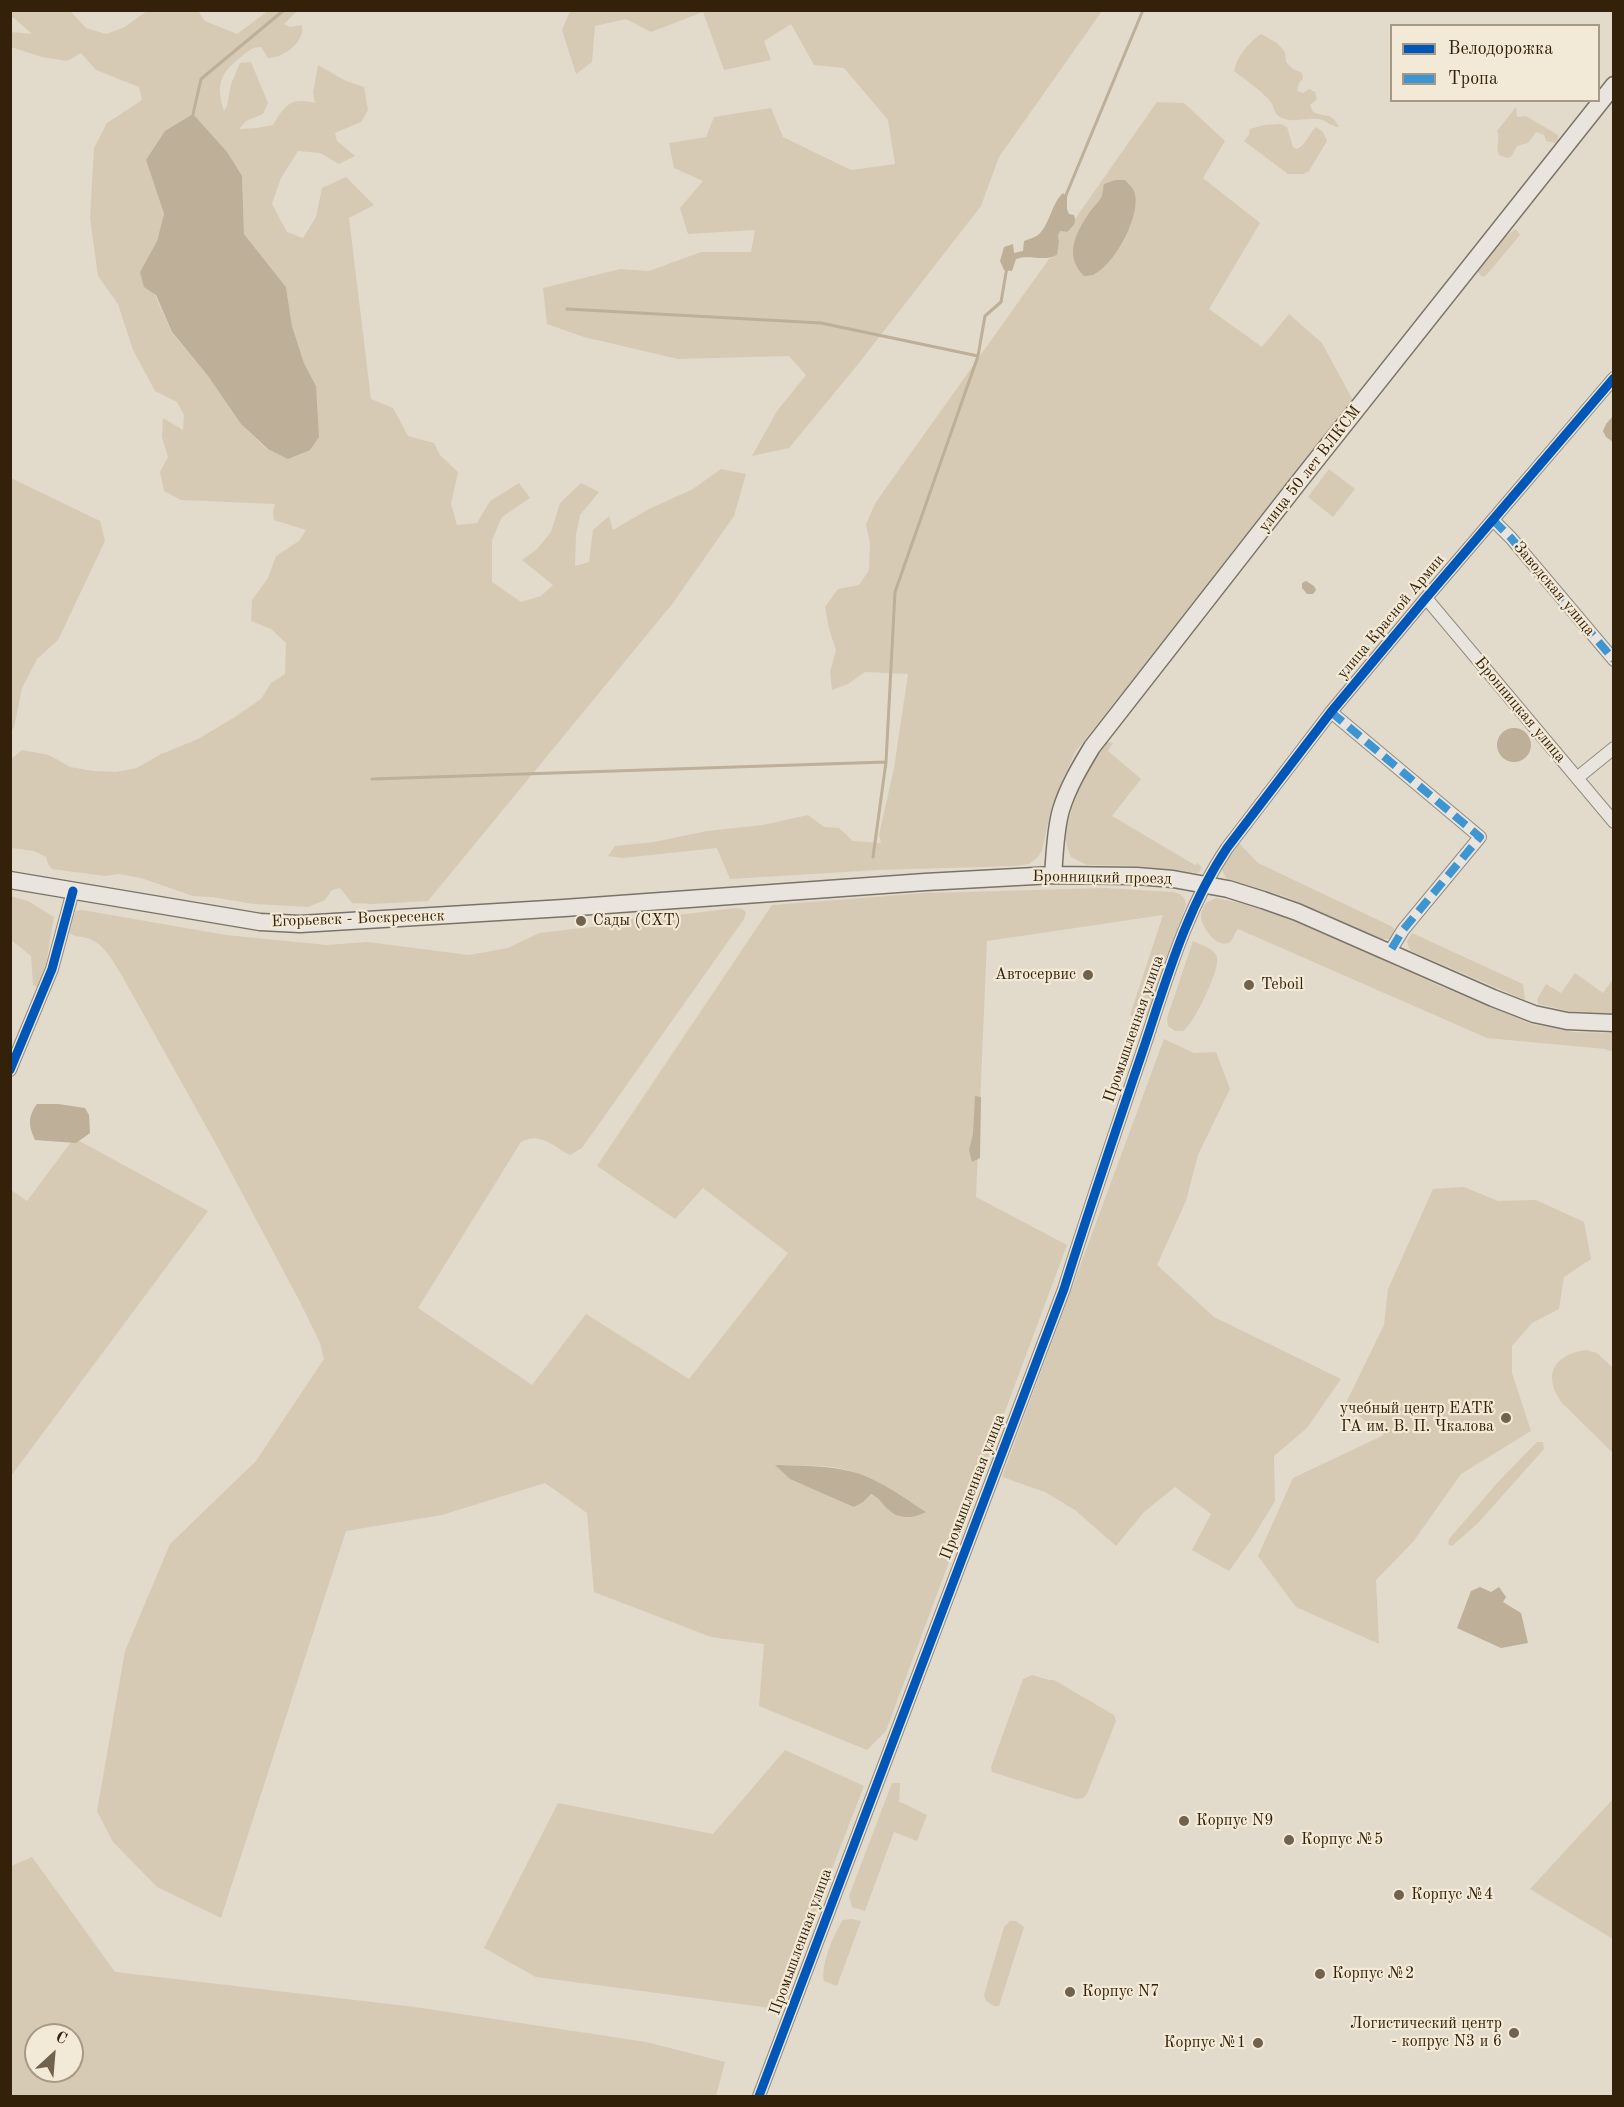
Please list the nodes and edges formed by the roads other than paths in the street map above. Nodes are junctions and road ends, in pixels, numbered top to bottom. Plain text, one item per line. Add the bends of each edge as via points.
1 (1614, 85) edge
2 (1614, 378) edge
3 (1493, 520) junction
4 (1426, 598) junction
5 (1614, 660) edge
6 (1331, 712) junction
7 (1614, 748) edge
8 (1577, 778) junction
9 (1614, 822) edge
10 (1053, 875) junction
11 (10, 880) edge
12 (1205, 885) junction
13 (73, 891) junction
14 (601, 905) joint
15 (1389, 952) junction
16 (1614, 1023) edge
17 (10, 1070) edge
18 (759, 2097) edge

1 - 10 main road, улица 50 лет ВЛКСМ via 1092,747 1061,811
2 - 3 street, улица Красной Армии
3 - 4 street, улица Красной Армии
3 - 5 street, Заводская улица
4 - 6 street, улица Красной Армии
4 - 8 street, Бронницкая улица
6 - 12 street, улица Красной Армии via 1227,848
6 - 15 street via 1480,837
7 - 8 street
8 - 9 street, Бронницкая улица
10 - 12 main road, Бронницкий проезд via 1137,876
10 - 14 main road, Бронницкий проезд
11 - 13 main road, Егорьевск - Воскресенск
12 - 15 main road, Бронницкий проезд via 1271,903
12 - 18 street, Промышленная улица via 1180,940 1064,1289
13 - 14 main road, Егорьевск - Воскресенск via 260,922 300,924
13 - 17 street via 52,969
15 - 16 main road, Бронницкий проезд via 1534,1014 1567,1021

